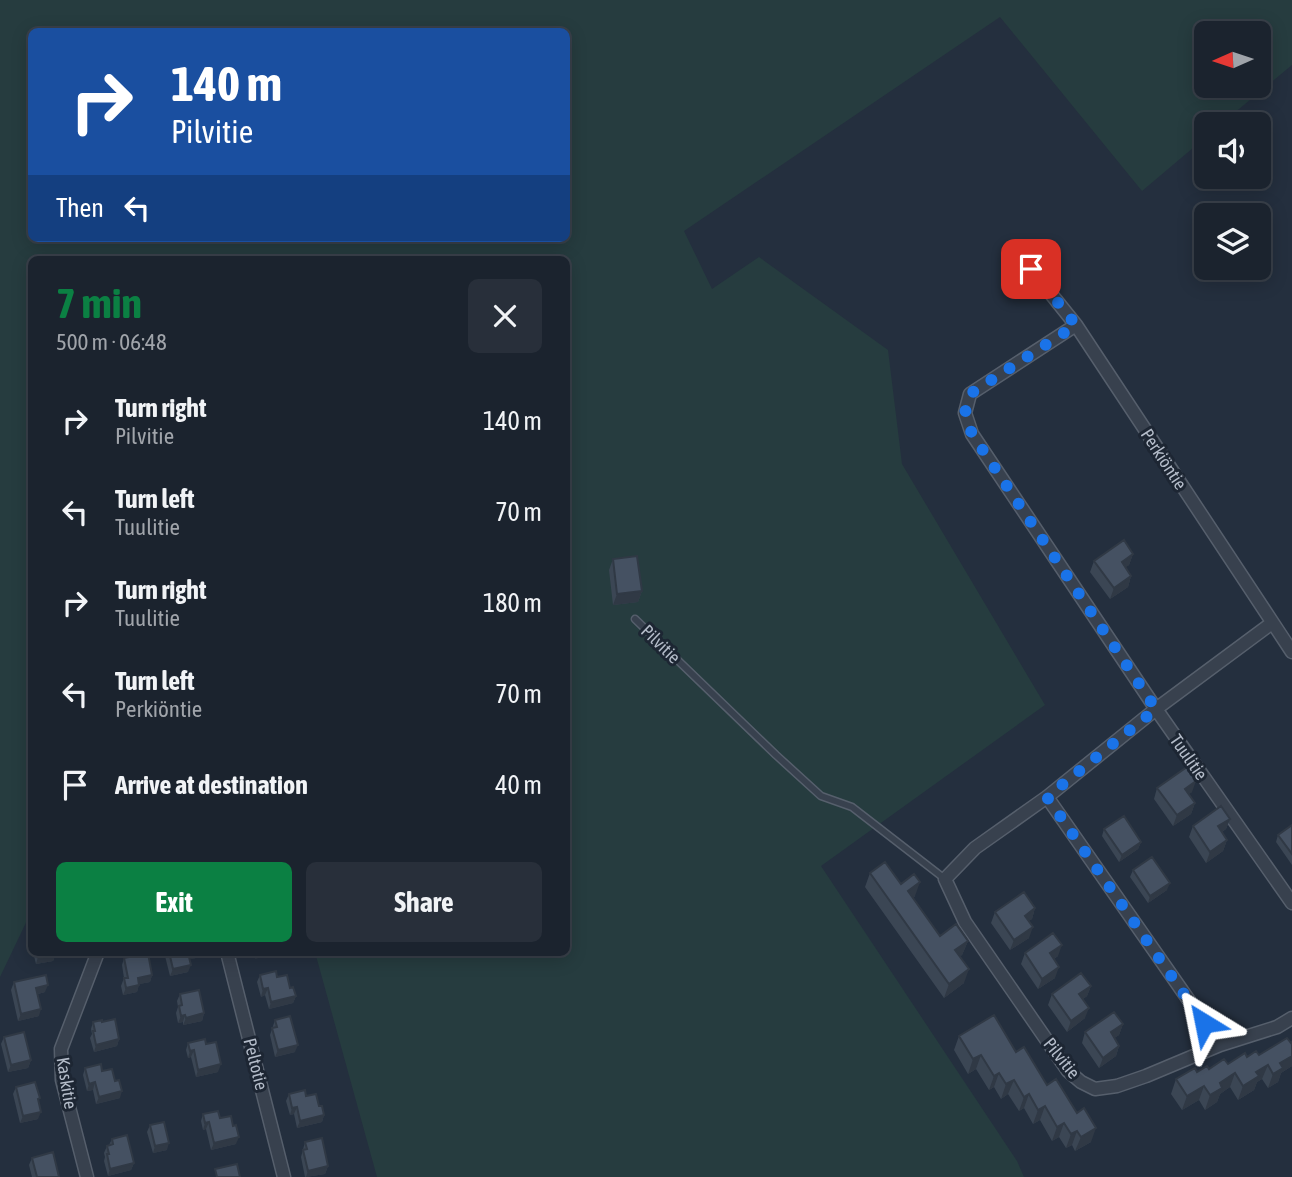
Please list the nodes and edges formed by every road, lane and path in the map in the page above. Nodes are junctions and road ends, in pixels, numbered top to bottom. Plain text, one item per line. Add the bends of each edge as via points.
1 (1031, 269) dead end
2 (1076, 325) junction
3 (635, 619) dead end
4 (1272, 623) junction
5 (1292, 652) edge
6 (1156, 709) junction
7 (1047, 797) junction
8 (945, 879) junction
9 (1292, 903) edge
10 (96, 956) edge
11 (228, 956) edge
12 (1292, 1018) edge
13 (1220, 1045) junction
14 (87, 1177) edge
15 (284, 1177) edge

1 - 2 street, Perkiöntie
2 - 4 street, Perkiöntie
2 - 6 street, Tuulitie via 970,394 965,413 972,434
3 - 8 lane, Pilvitie via 821,796 852,807
4 - 5 street, Perkiöntie
4 - 6 street
6 - 7 street
6 - 9 street, Tuulitie
7 - 8 street via 975,848
7 - 13 street
8 - 13 street, Pilvitie via 965,922 1068,1071 1081,1082 1095,1089 1117,1086
10 - 14 street, Kaskitie via 61,1049 62,1080
11 - 15 street, Peltotie
12 - 13 street, Pilvitie

